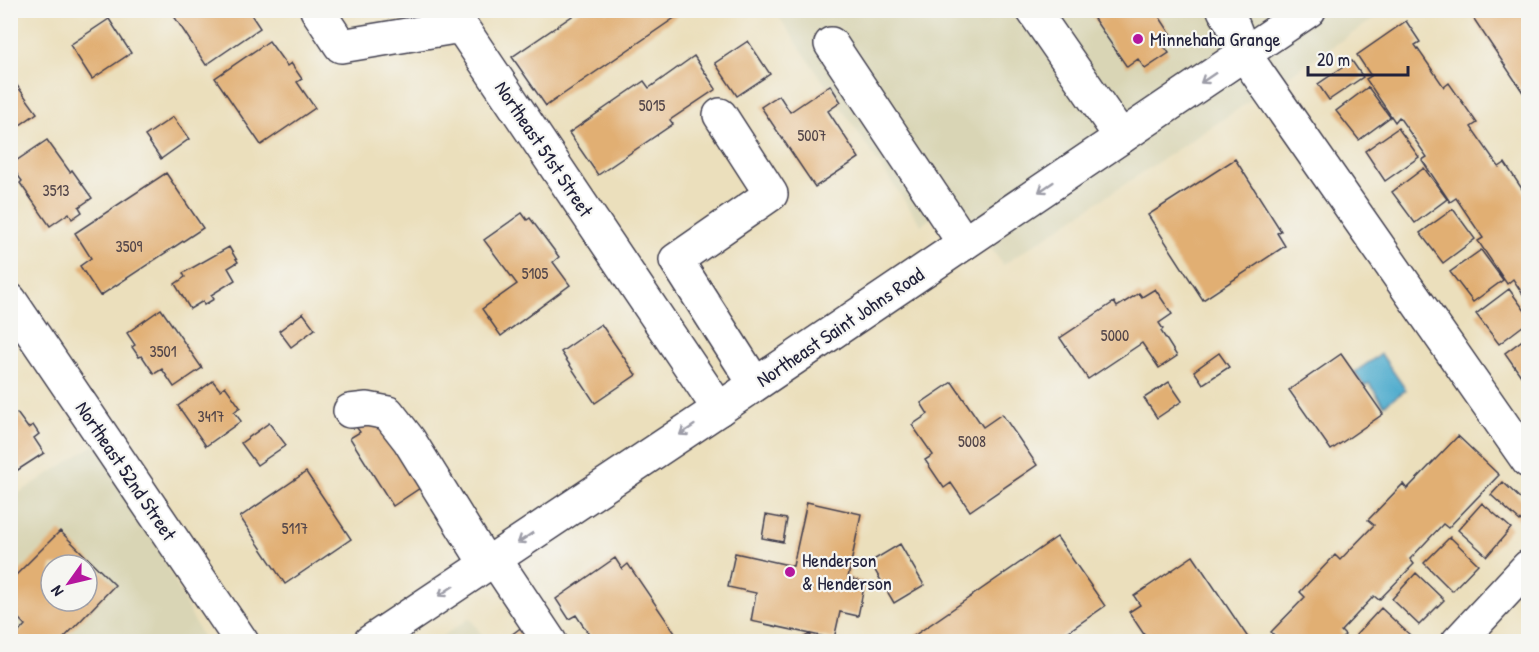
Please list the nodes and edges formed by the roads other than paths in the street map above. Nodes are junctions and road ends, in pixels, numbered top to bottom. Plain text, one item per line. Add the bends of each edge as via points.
1 (316, 10) edge
2 (1033, 10) edge
3 (1224, 10) edge
4 (1309, 10) edge
5 (831, 44) dead end
6 (1244, 54) junction
7 (720, 115) dead end
8 (1121, 137) junction
9 (964, 243) junction
10 (10, 300) edge
11 (755, 384) junction
12 (718, 409) junction
13 (350, 411) dead end
14 (1528, 461) edge
15 (490, 561) junction
16 (1528, 567) edge
17 (242, 642) edge
18 (370, 642) edge
19 (550, 642) edge
20 (1458, 642) edge

1 - 12 main road, Northeast 51st Street via 341,46 461,26
2 - 8 main road
3 - 6 main road
4 - 6 main road, Northeast Saint Johns Road
5 - 9 main road
6 -> 8 main road, Northeast Saint Johns Road
6 - 14 main road
7 - 11 main road via 771,194 676,260
8 -> 9 main road, Northeast Saint Johns Road
9 - 11 main road, Northeast Saint Johns Road
10 - 17 main road, Northeast 52nd Street
11 - 12 main road, Northeast Saint Johns Road
12 -> 15 main road, Northeast Saint Johns Road
13 - 15 main road via 388,413
15 -> 18 main road, Northeast Saint Johns Road
15 - 19 main road
16 - 20 main road

